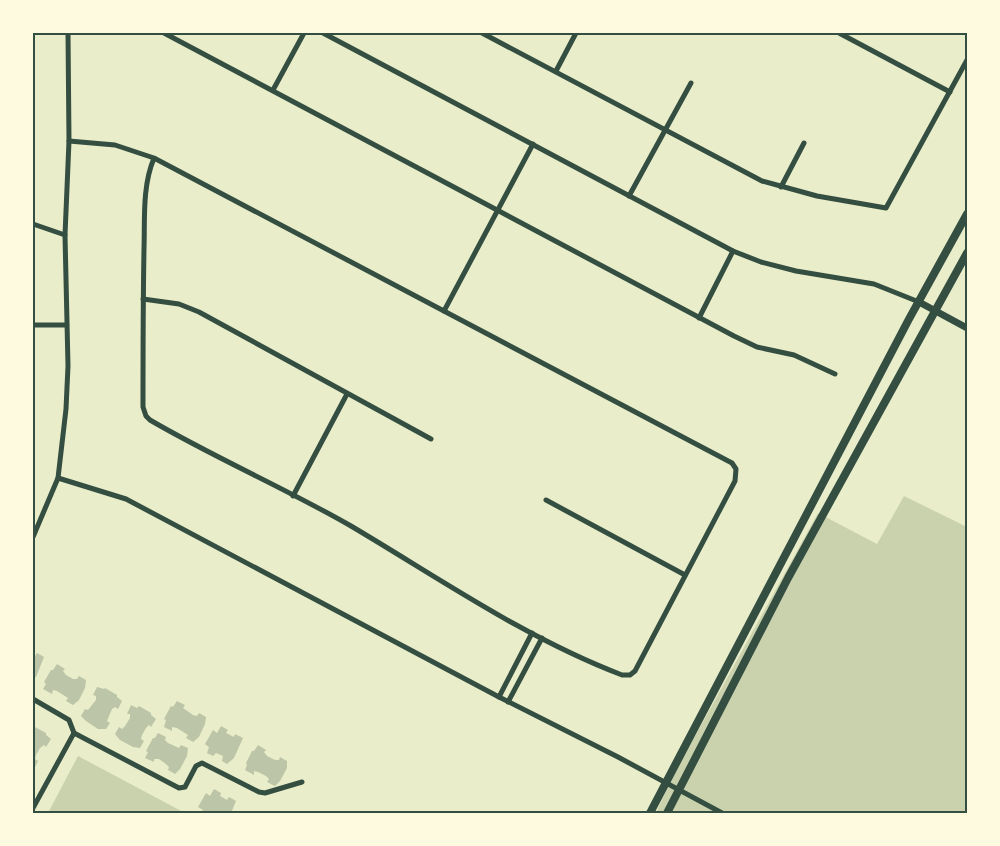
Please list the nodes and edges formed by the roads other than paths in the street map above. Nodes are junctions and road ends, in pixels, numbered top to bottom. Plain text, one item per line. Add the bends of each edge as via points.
1 (68, 33) edge
2 (164, 33) edge
3 (304, 33) edge
4 (323, 33) edge
5 (483, 33) edge
6 (576, 33) edge
7 (839, 33) edge
8 (967, 60) edge
9 (556, 71) junction
10 (691, 83) dead end
11 (273, 90) junction
12 (950, 92) junction
13 (665, 129) junction
14 (69, 141) junction
15 (804, 143) dead end
16 (533, 144) junction
17 (154, 158) junction
18 (781, 188) junction
19 (629, 196) junction
20 (498, 210) junction
21 (967, 214) edge
22 (33, 224) edge
23 (65, 236) junction
24 (733, 251) junction
25 (967, 253) edge
26 (143, 299) junction
27 (919, 302) junction
28 (444, 311) junction
29 (936, 312) junction
30 (699, 318) junction
31 (33, 325) edge
32 (66, 325) junction
33 (967, 328) edge
34 (835, 374) dead end
35 (346, 394) junction
36 (431, 439) dead end
37 (58, 478) junction
38 (293, 496) junction
39 (546, 500) dead end
40 (33, 537) edge
41 (685, 575) junction
42 (532, 633) junction
43 (542, 638) junction
44 (499, 697) junction
45 (33, 699) edge
46 (508, 702) junction
47 (74, 733) junction
48 (302, 782) dead end
49 (666, 782) junction
50 (680, 789) junction
51 (33, 808) edge
52 (650, 813) edge
53 (667, 813) edge
54 (723, 813) edge

1 - 14 street
2 - 11 street
3 - 11 street
4 - 16 street
5 - 9 street
6 - 9 street
7 - 12 street
8 - 12 street
9 - 13 street
10 - 13 street
11 - 20 street
12 - 18 street via 886,208
13 - 18 street
13 - 19 street
14 - 17 street via 115,145
14 - 23 street
15 - 18 street
16 - 19 street
16 - 20 street
17 - 26 street via 145,193
17 - 28 street
19 - 24 street
20 - 28 street
20 - 30 street
21 - 27 main road
22 - 23 street
23 - 32 street
24 - 27 street via 796,271 874,284
24 - 30 street
25 - 29 main road
26 - 35 street via 179,304 199,312
26 - 38 street via 146,416
27 - 29 street
27 - 49 main road
28 - 41 street via 727,459 736,469 735,481
29 - 33 street
29 - 50 main road via 788,578
30 - 34 street via 757,347 794,355
31 - 32 street
32 - 37 street via 66,409
35 - 36 street
35 - 38 street
37 - 40 street
37 - 44 street via 126,499
38 - 42 street
39 - 41 street
41 - 43 street via 639,665 630,675 613,672
42 - 43 street
42 - 44 street
43 - 46 street
44 - 46 street
45 - 47 street via 69,720
46 - 49 street
47 - 48 street via 179,788 185,787 196,766 202,763 259,792
47 - 51 street
49 - 50 street
49 - 52 main road
50 - 53 main road
50 - 54 street

